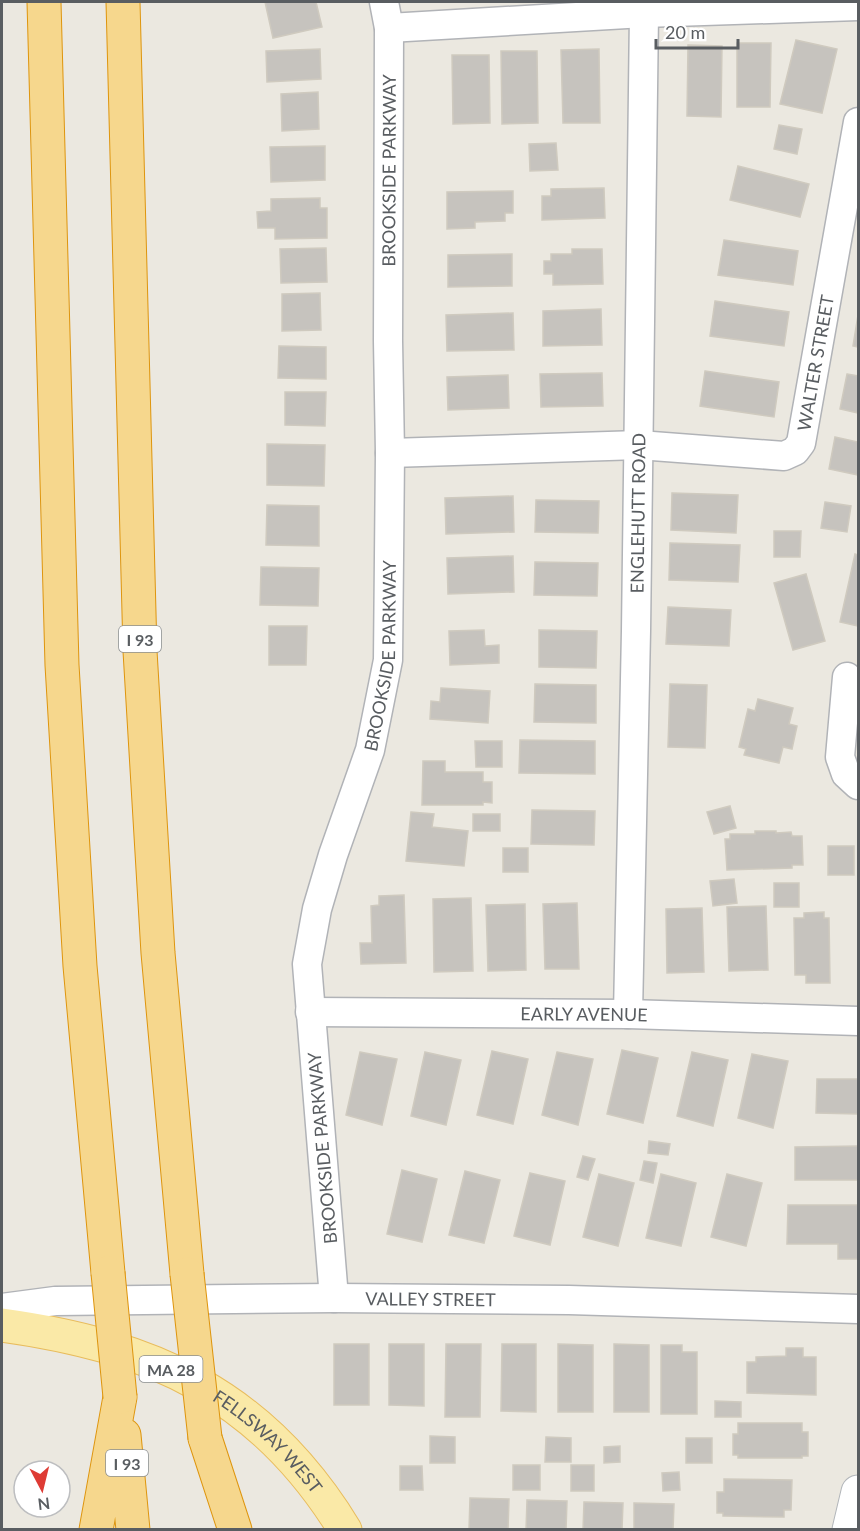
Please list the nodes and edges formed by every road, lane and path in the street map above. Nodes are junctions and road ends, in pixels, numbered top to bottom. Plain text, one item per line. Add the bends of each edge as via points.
1 (44, 2) edge
2 (123, 2) edge
3 (858, 6) edge
4 (644, 13) junction
5 (386, 15) edge
6 (858, 122) edge
7 (639, 445) junction
8 (390, 453) junction
9 (847, 677) dead end
10 (858, 785) edge
11 (310, 1012) junction
12 (628, 1014) junction
13 (858, 1021) edge
14 (334, 1298) junction
15 (2, 1308) edge
16 (858, 1309) edge
17 (2, 1325) edge
18 (120, 1397) junction
19 (204, 1438) junction
20 (858, 1492) edge
21 (96, 1530) edge
22 (133, 1530) edge
23 (213, 1530) edge
24 (235, 1530) edge
25 (345, 1530) edge
26 (849, 1530) edge

1 - 18 highway, I 93, bridge via 64,699 80,966
2 - 19 highway, I 93, bridge via 140,651 158,942
3 - 4 street
4 - 5 street
4 - 7 street, ENGLEHUTT ROAD
5 - 8 street, BROOKSIDE PARKWAY
6 - 7 street, WALTER STREET via 801,443 795,452 784,456
7 - 8 street, WALTER STREET
7 - 12 street, ENGLEHUTT ROAD
8 - 11 street, BROOKSIDE PARKWAY via 388,660 370,750 317,909 307,964
9 - 10 street via 840,757 846,774
11 - 12 street, EARLY AVENUE
11 - 14 street, BROOKSIDE PARKWAY
12 - 13 street, EARLY AVENUE
14 - 15 street, VALLEY STREET via 55,1301
14 - 16 street, VALLEY STREET
17 - 25 main road, FELLSWAY WEST / MA 28 via 106,1345 197,1382 269,1435 316,1488
18 - 21 highway
18 - 22 highway, I 93
19 - 23 highway, I 93
19 - 24 highway
20 - 26 street

